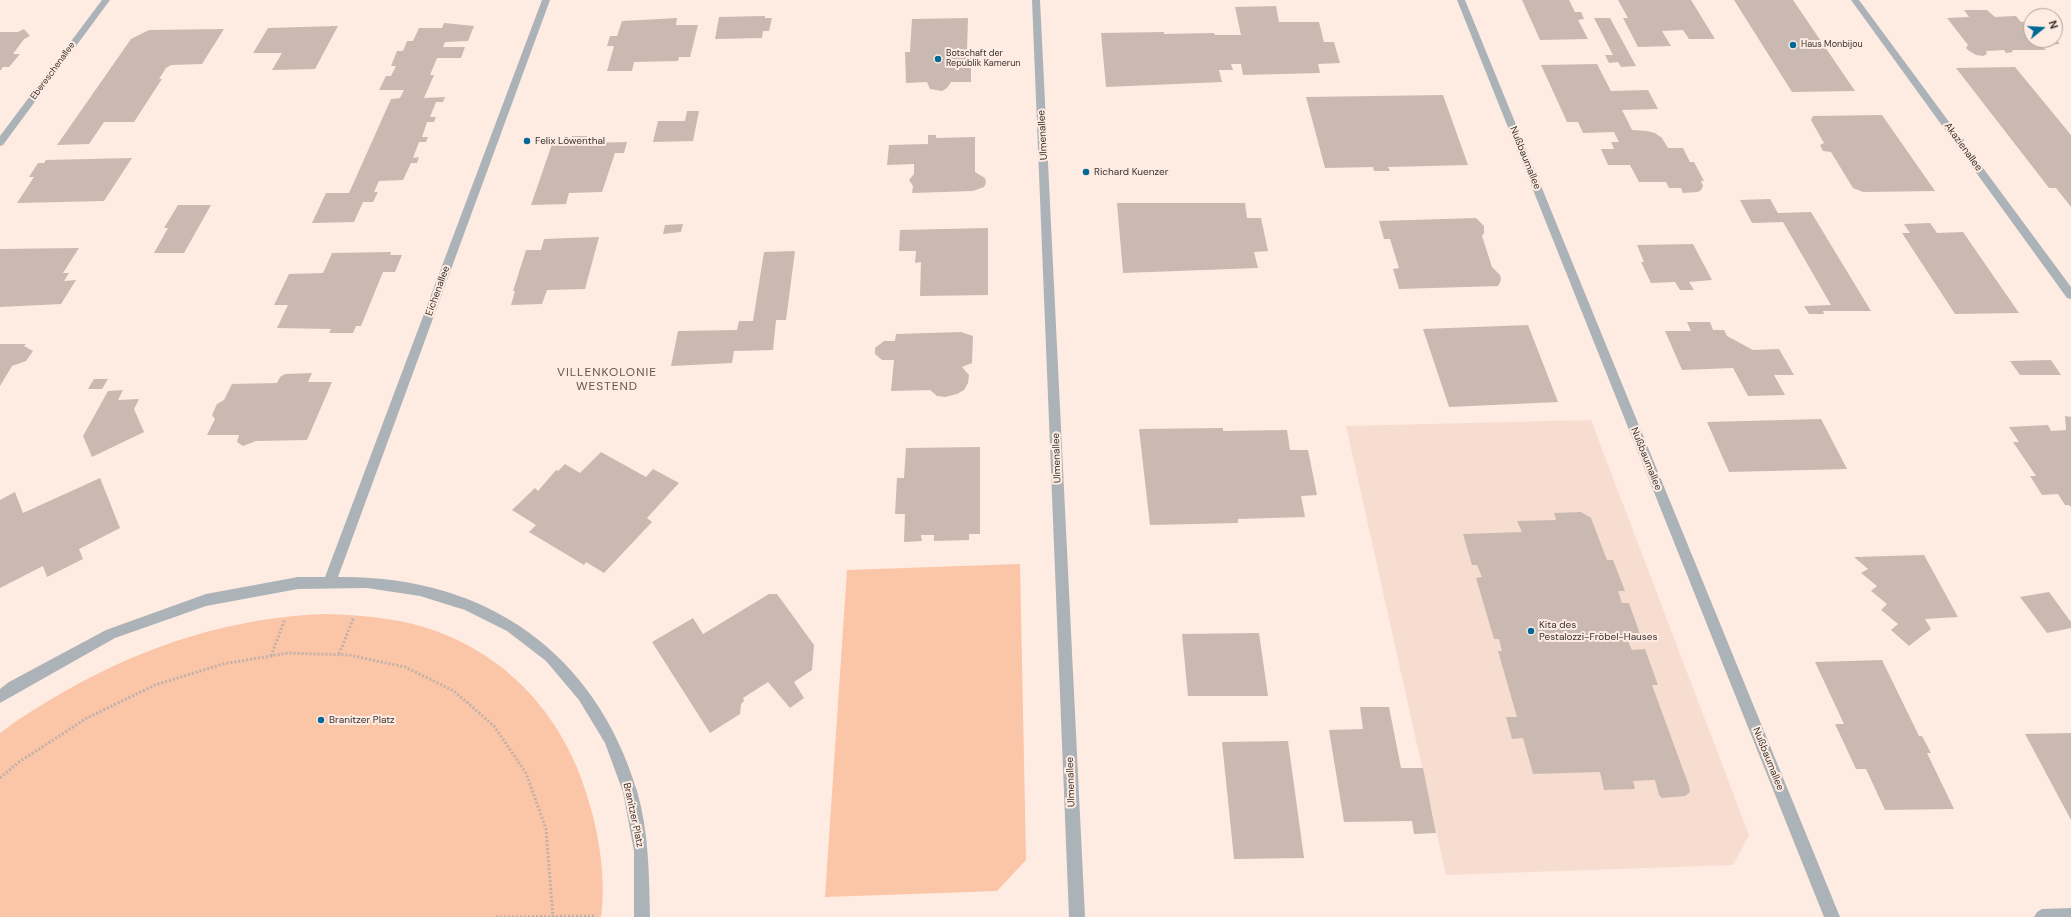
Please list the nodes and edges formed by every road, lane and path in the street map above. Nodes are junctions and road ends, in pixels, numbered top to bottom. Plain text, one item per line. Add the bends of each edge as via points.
1 (106, 0) edge
2 (546, 0) edge
3 (1036, 0) edge
4 (1461, 0) edge
5 (1855, 0) edge
6 (0, 143) edge
7 (2071, 295) edge
8 (330, 581) junction
9 (354, 618) dead end
10 (285, 619) dead end
11 (339, 654) junction
12 (271, 656) junction
13 (0, 697) edge
14 (0, 778) edge
15 (596, 916) edge
16 (2071, 916) edge
17 (496, 917) edge
18 (553, 917) edge
19 (642, 917) edge
20 (1077, 917) edge
21 (1832, 917) edge
22 (2042, 917) edge

1 - 6 street, Ebereschenallee
2 - 8 street, Eichenallee
3 - 20 street, Ulmenallee
4 - 21 street, Nußbaumallee
5 - 7 street, Akazienallee
8 - 13 street, Branitzer Platz via 298,583 206,600 111,634
8 - 19 street, Branitzer Platz via 367,582 420,590 468,605 512,628 552,657 584,695 611,740 630,792 641,851
9 - 11 path
10 - 12 path
11 - 12 path via 288,653
11 - 18 path via 405,667 454,691 494,726 526,773 546,829
12 - 14 path via 223,664 155,685 86,718 18,762
15 - 18 path
16 - 22 street
17 - 18 path

